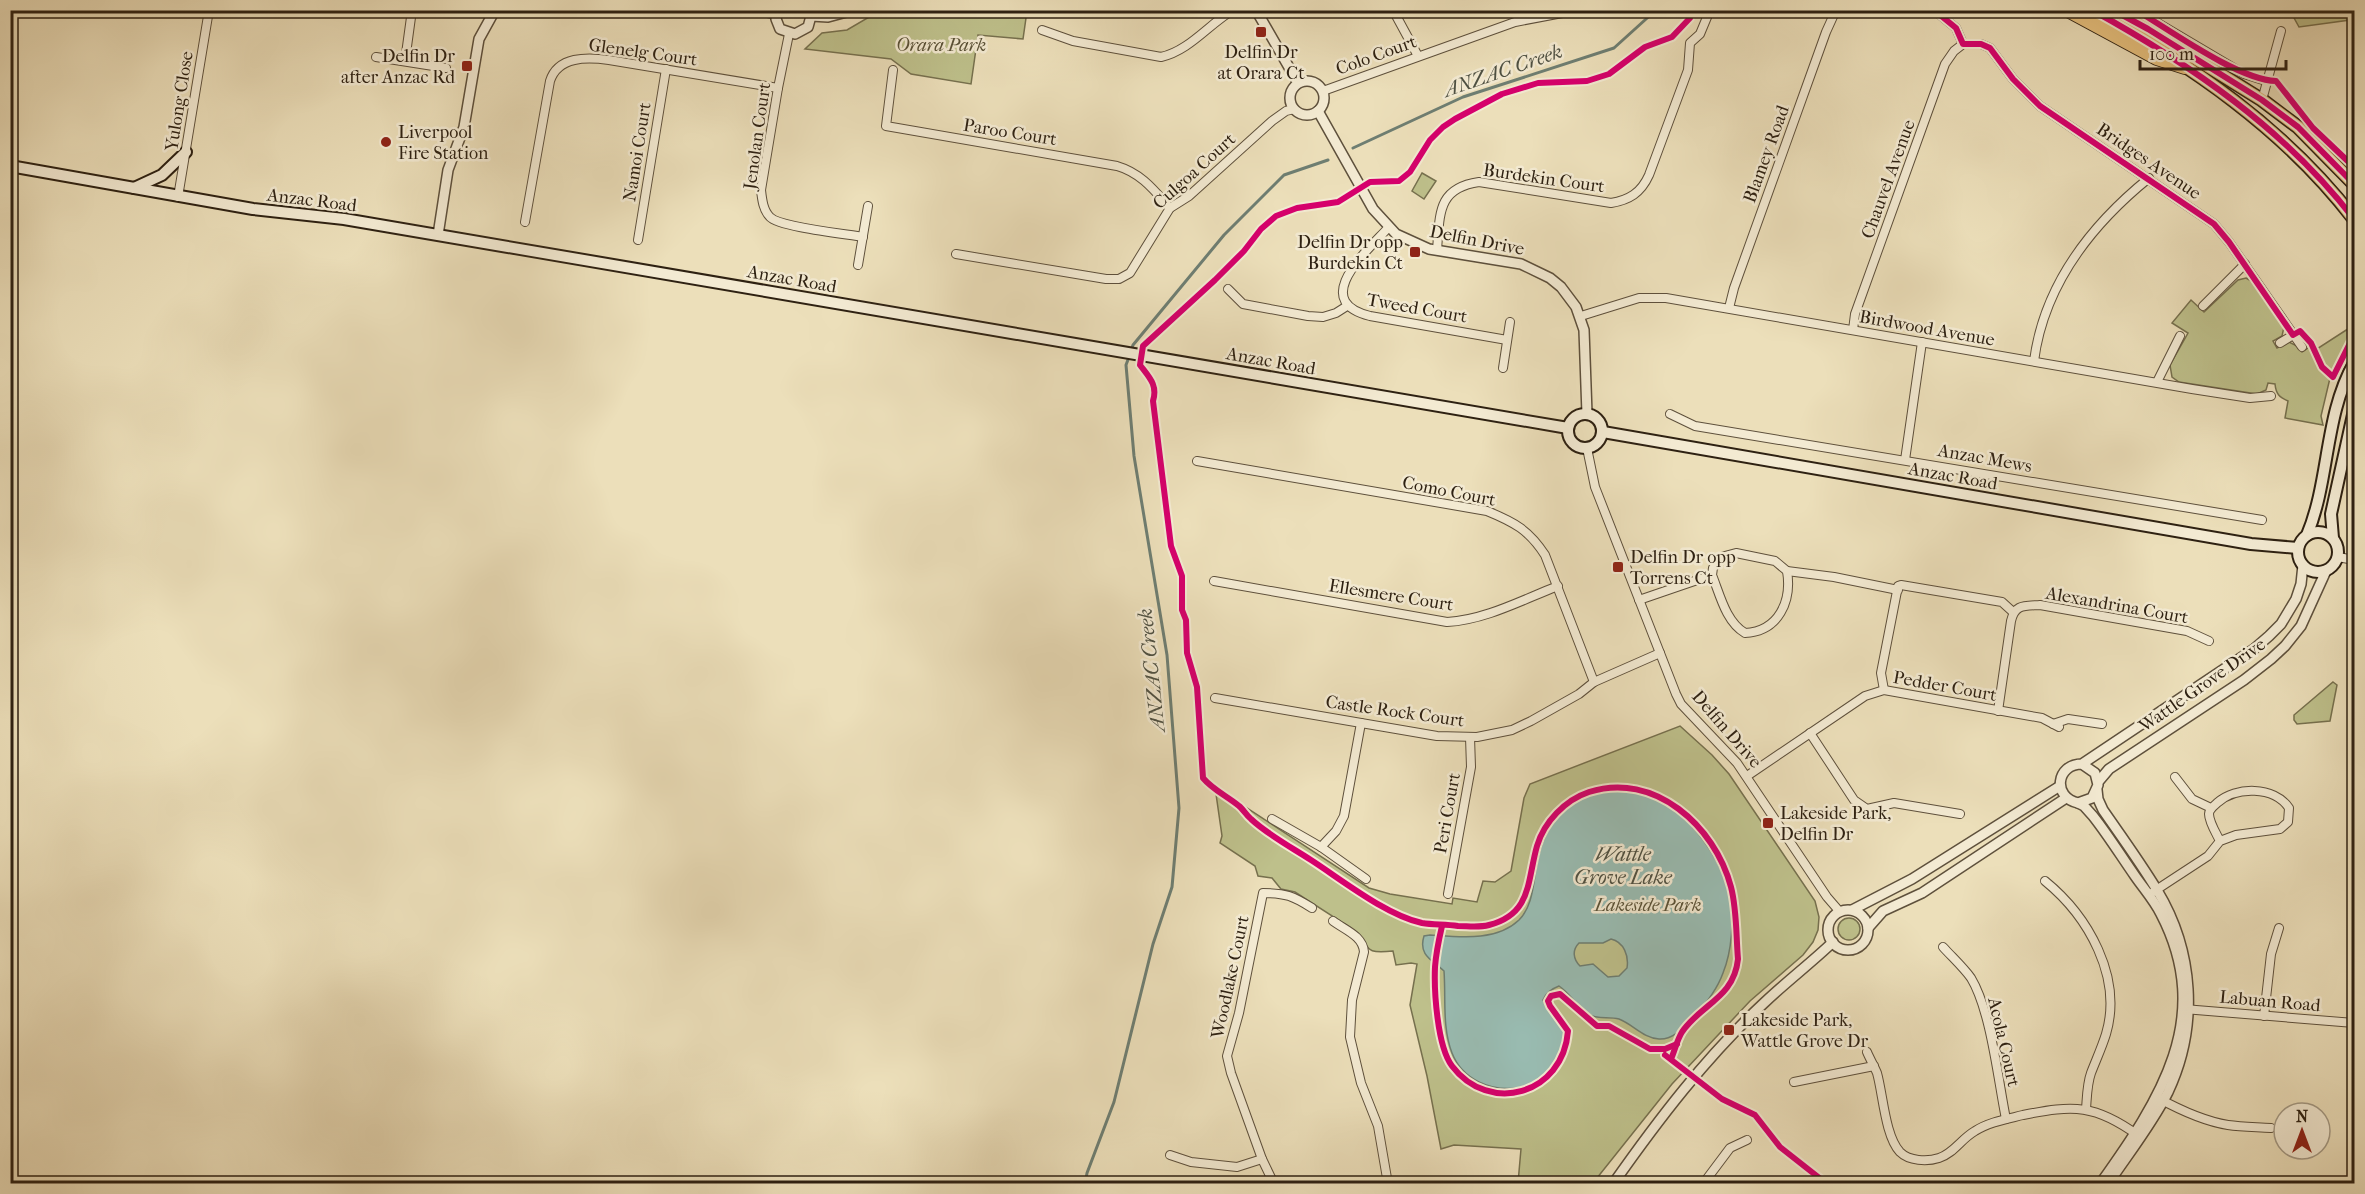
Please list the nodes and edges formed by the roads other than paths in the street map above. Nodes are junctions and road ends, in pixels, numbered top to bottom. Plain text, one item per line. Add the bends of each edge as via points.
1 (209, 10) edge
2 (412, 10) edge
3 (495, 10) edge
4 (757, 10) edge
5 (854, 10) edge
6 (1233, 10) edge
7 (1256, 10) edge
8 (1392, 10) edge
9 (1578, 10) edge
10 (1710, 10) edge
11 (1836, 10) edge
12 (1935, 10) edge
13 (2068, 10) edge
14 (2092, 10) edge
15 (2113, 10) edge
16 (2136, 10) edge
17 (777, 12) edge
18 (810, 14) edge
19 (1527, 14) edge
20 (1042, 30) dead end
21 (2281, 31) dead end
22 (789, 34) junction
23 (1963, 44) junction
24 (1418, 56) junction
25 (376, 57) dead end
26 (405, 61) junction
27 (2186, 67) junction
28 (446, 68) dead end
29 (666, 69) junction
30 (893, 70) dead end
31 (2266, 81) junction
32 (1298, 83) junction
33 (778, 88) junction
34 (1323, 91) junction
35 (2262, 100) junction
36 (1294, 109) junction
37 (1318, 111) junction
38 (186, 152) junction
39 (10, 165) edge
40 (2149, 178) junction
41 (2355, 184) edge
42 (134, 188) junction
43 (178, 197) junction
44 (868, 206) dead end
45 (1170, 208) junction
46 (2355, 219) edge
47 (525, 222) dead end
48 (1388, 228) junction
49 (438, 235) junction
50 (863, 237) junction
51 (638, 240) dead end
52 (1437, 250) junction
53 (956, 254) dead end
54 (2245, 264) junction
55 (858, 265) dead end
56 (1228, 289) dead end
57 (1347, 306) junction
58 (2203, 306) dead end
59 (1730, 308) junction
60 (1581, 316) junction
61 (1510, 322) dead end
62 (1853, 330) junction
63 (2293, 335) junction
64 (2180, 336) dead end
65 (1507, 339) junction
66 (1922, 342) junction
67 (2280, 343) dead end
68 (2301, 347) dead end
69 (2034, 361) junction
70 (2355, 363) edge
71 (1503, 368) dead end
72 (2157, 382) junction
73 (2271, 396) dead end
74 (2355, 410) edge
75 (1587, 414) junction
76 (1670, 414) dead end
77 (1568, 428) junction
78 (1603, 432) junction
79 (1587, 448) junction
80 (1905, 460) junction
81 (1197, 461) dead end
82 (2262, 520) dead end
83 (2307, 535) junction
84 (2333, 538) junction
85 (2298, 548) junction
86 (2338, 558) junction
87 (2355, 560) edge
88 (2303, 565) junction
89 (1787, 571) junction
90 (2326, 571) junction
91 (1712, 575) junction
92 (1214, 581) dead end
93 (1558, 586) junction
94 (1898, 590) junction
95 (1639, 600) junction
96 (2013, 612) junction
97 (2209, 641) dead end
98 (1660, 653) junction
99 (1594, 682) junction
100 (1884, 690) junction
101 (1215, 698) dead end
102 (1998, 711) junction
103 (1361, 723) junction
104 (2102, 724) dead end
105 (1810, 733) junction
106 (1470, 737) junction
107 (2082, 764) junction
108 (1747, 776) junction
109 (2175, 777) dead end
110 (2060, 786) junction
111 (2098, 786) junction
112 (2066, 798) junction
113 (2078, 803) junction
114 (2211, 808) junction
115 (1960, 814) dead end
116 (1272, 819) dead end
117 (2220, 841) junction
118 (1321, 847) junction
119 (1366, 879) dead end
120 (2045, 881) dead end
121 (2153, 892) junction
122 (1448, 894) dead end
123 (1312, 908) dead end
124 (1852, 910) junction
125 (1840, 912) junction
126 (1333, 921) dead end
127 (1868, 928) junction
128 (2279, 928) dead end
129 (1833, 942) junction
130 (1943, 947) dead end
131 (2186, 1009) junction
132 (2264, 1016) junction
133 (2355, 1023) edge
134 (1867, 1052) dead end
135 (1874, 1066) junction
136 (1794, 1082) dead end
137 (2160, 1099) junction
138 (2086, 1109) junction
139 (2006, 1119) junction
140 (2271, 1128) dead end
141 (2137, 1135) junction
142 (1747, 1140) dead end
143 (1170, 1155) dead end
144 (1262, 1159) junction
145 (1274, 1184) edge
146 (1388, 1184) edge
147 (1613, 1184) edge
148 (1703, 1184) edge
149 (2100, 1184) edge
150 (2108, 1184) edge

1 - 38 street, Yulong Close
2 - 26 street
3 - 49 street via 479,39 464,127 448,171
4 - 17 street
5 - 18 street via 828,17
6 - 20 street via 1181,49 1161,57 1073,41
7 - 32 street
8 - 24 street
9 - 19 street, Colo Court
10 - 52 street, Burdekin Court via 1700,34 1690,43 1688,70 1649,176 1634,195 1611,203 1479,182 1466,184 1446,196
11 - 59 street, Blamey Road
12 - 23 street via 1956,28
13 - 27 highway via 2157,58
14 - 27 main road
15 - 35 main road
16 - 31 street via 2244,74
17 - 22 street via 780,28
18 - 22 street via 805,30
19 - 24 street, Colo Court
21 - 31 street
22 - 33 street, Jenolan Court
23 - 40 street, Bridges Avenue via 1990,48 2040,106
23 - 62 street, Chauvel Avenue via 1945,64 1855,314
24 - 34 street, Colo Court
25 - 26 street
26 - 28 street
27 - 46 main road via 2296,152
29 - 33 street, Glenelg Court
29 - 47 street, Glenelg Court via 591,57 573,59 553,72
29 - 51 street, Namoi Court
30 - 45 street, Paroo Court via 886,126 1131,170
31 - 35 street
32 - 34 street via 1313,82
32 - 36 street via 1290,94
33 - 50 street, Jenolan Court via 761,190 767,213 773,220 787,224
34 - 37 street
35 - 41 main road via 2298,127
36 - 37 street via 1308,115
36 - 45 street, Culgoa Court via 1272,121 1189,196
37 - 48 street, Delfin Drive via 1373,209
38 - 42 main road via 162,175
38 - 43 street, Yulong Close
39 - 42 main road, Anzac Road
40 - 54 street, Bridges Avenue via 2214,224
40 - 69 street via 2100,222 2069,265 2043,320
42 - 43 main road, Anzac Road
43 - 49 main road, Anzac Road
44 - 50 street
45 - 53 street, Culgoa Court via 1130,273 1119,279
48 - 52 street, Delfin Drive via 1413,243
48 - 57 street, Tweed Court via 1349,272 1342,294
49 - 77 main road, Anzac Road
50 - 55 street
52 - 60 street, Delfin Drive via 1536,270 1562,287
54 - 58 street
54 - 63 street, Bridges Avenue
56 - 57 street via 1243,304 1308,316 1323,317
57 - 65 street, Tweed Court via 1370,316
59 - 60 street, Birdwood Avenue via 1651,297
59 - 62 street, Birdwood Avenue
60 - 75 street, Delfin Drive
61 - 65 street
62 - 66 street, Birdwood Avenue
63 - 67 street
63 - 68 street, Bridges Avenue
64 - 72 street
65 - 71 street
66 - 69 street, Birdwood Avenue
66 - 80 street
69 - 72 street, Birdwood Avenue
70 - 83 main road via 2337,404 2317,512
72 - 73 street, Birdwood Avenue via 2250,398
74 - 84 main road via 2331,514
75 - 77 main road via 1574,418
75 - 78 main road via 1598,419
76 - 80 street, Anzac Mews via 1695,426
77 - 79 main road via 1572,442
78 - 79 main road via 1596,444
78 - 85 main road, Anzac Road via 2251,544
79 - 95 street, Delfin Drive via 1595,487
80 - 82 street, Anzac Mews
81 - 93 street, Como Court via 1487,511 1522,527 1535,538
83 - 84 main road via 2320,531
83 - 85 main road
84 - 86 main road
85 - 88 main road
86 - 87 street
86 - 90 main road
88 - 90 main road via 2314,572
88 - 107 street, Wattle Grove Drive via 2296,599 2269,636
89 - 91 street via 1775,561 1736,553 1721,558
89 - 91 street via 1789,584 1782,613 1763,629 1749,633 1736,628 1730,619
89 - 94 street
90 - 111 street, Wattle Grove Drive via 2301,626 2271,659 2109,769
91 - 95 street
92 - 93 street, Ellesmere Court via 1447,622 1481,616
93 - 99 street, Como Court
94 - 96 street via 1901,585 2002,602
94 - 100 street via 1881,673
95 - 98 street, Delfin Drive
96 - 97 street, Alexandrina Court via 2040,605 2187,631
96 - 102 street
98 - 99 street, Castle Rock Court
98 - 108 street, Delfin Drive via 1681,704
99 - 106 street, Castle Rock Court via 1512,730
100 - 102 street, Pedder Court
100 - 105 street, Pedder Court via 1866,696
101 - 103 street, Castle Rock Court
102 - 104 street, Pedder Court via 2042,718 2056,726 2068,719
103 - 106 street, Castle Rock Court via 1437,736
103 - 118 street via 1344,816
105 - 108 street, Pedder Court
105 - 115 street via 1854,800 1868,809 1894,803
106 - 122 street, Peri Court via 1471,767
107 - 110 street via 2065,770
107 - 111 street via 2092,769
108 - 125 street, Delfin Drive
109 - 114 street via 2192,799
110 - 112 street
110 - 124 street via 1912,879
111 - 113 street via 2089,800
111 - 121 street via 2103,810
112 - 113 street
112 - 127 street via 1922,893 1883,912
113 - 121 street via 2093,816
114 - 117 street via 2209,815
114 - 117 street via 2239,791 2251,790 2280,797 2289,808 2288,822 2280,829 2249,832
116 - 118 street
117 - 121 street via 2208,856
118 - 119 street
120 - 138 street via 2060,893 2090,934 2108,980 2110,1016 2090,1075
121 - 131 street via 2173,924 2183,954 2189,988
123 - 144 street, Woodlake Court via 1293,896 1263,893 1227,1056
124 - 125 street
124 - 127 street via 1863,916
125 - 129 street via 1829,926
126 - 146 street via 1363,944 1352,1000 1350,1037 1361,1083 1378,1126
127 - 129 street via 1865,940 1856,948 1844,949
128 - 132 street via 2271,954
129 - 147 street via 1763,1004 1722,1047 1662,1115
130 - 139 street, Acola Court via 1978,992
131 - 132 street, Labuan Road
131 - 137 street via 2183,1050 2174,1078
132 - 133 street, Labuan Road
134 - 135 street
135 - 136 street
135 - 139 street via 1892,1138 1907,1158 1936,1159 1950,1153 1976,1130
137 - 140 street via 2217,1123
137 - 141 street
138 - 139 street via 2054,1109
138 - 141 street via 2116,1120
141 - 149 street
141 - 150 street
142 - 148 street via 1730,1148
143 - 144 street via 1191,1162 1237,1167
144 - 145 street, Woodlake Court

